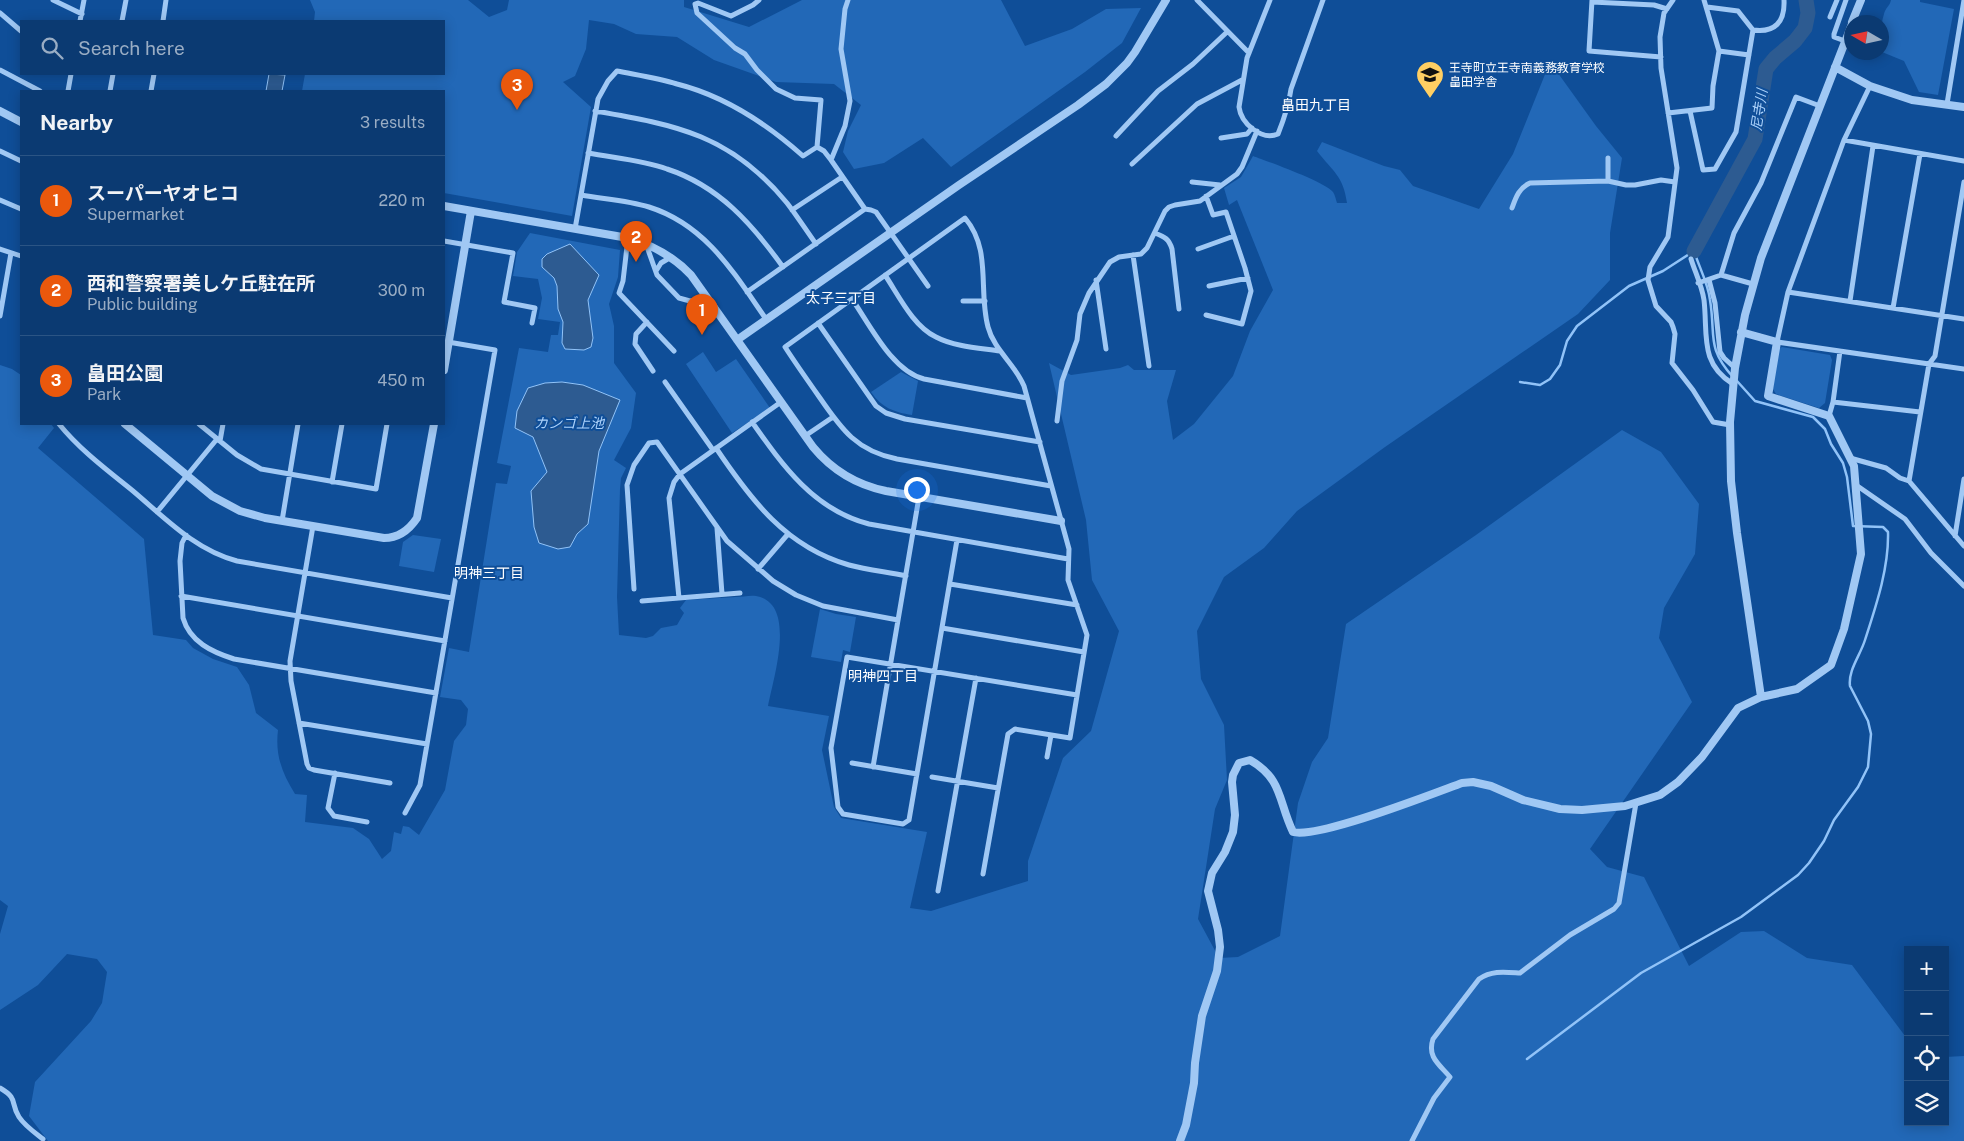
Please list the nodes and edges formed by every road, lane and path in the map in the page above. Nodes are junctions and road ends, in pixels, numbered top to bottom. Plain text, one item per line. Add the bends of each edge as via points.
1 (53, 0) edge
2 (84, 0) edge
3 (126, 0) edge
4 (166, 0) edge
5 (759, 0) edge
6 (848, 0) edge
7 (1166, 0) edge
8 (1197, 0) edge
9 (1270, 0) edge
10 (1323, 0) edge
11 (1673, 0) edge
12 (1704, 0) edge
13 (1784, 0) edge
14 (1837, 0) edge
15 (1846, 0) edge
16 (1861, 0) edge
17 (1964, 0) edge
18 (1592, 1) edge
19 (1706, 7) junction
20 (1667, 9) junction
21 (0, 13) edge
22 (82, 14) junction
23 (1855, 15) edge
24 (1830, 17) dead end
25 (80, 20) edge
26 (122, 20) edge
27 (163, 20) edge
28 (20, 30) edge
29 (1753, 30) junction
30 (1227, 32) junction
31 (1844, 42) joint
32 (1719, 51) junction
33 (1249, 53) junction
34 (1749, 55) junction
35 (1661, 57) junction
36 (1835, 68) junction
37 (0, 70) edge
38 (71, 75) edge
39 (113, 75) edge
40 (154, 75) edge
41 (1242, 80) junction
42 (1870, 86) junction
43 (38, 90) edge
44 (68, 90) edge
45 (110, 90) edge
46 (151, 90) edge
47 (1947, 104) junction
48 (1820, 106) junction
49 (1964, 107) edge
50 (0, 111) edge
51 (595, 111) junction
52 (1690, 111) junction
53 (1668, 113) junction
54 (20, 121) edge
55 (1255, 130) junction
56 (1116, 136) dead end
57 (1221, 138) dead end
58 (1844, 140) junction
59 (1874, 146) junction
60 (817, 147) junction
61 (0, 151) edge
62 (588, 153) junction
63 (1920, 154) junction
64 (1608, 158) dead end
65 (831, 160) junction
66 (20, 161) edge
67 (1964, 161) edge
68 (1132, 164) dead end
69 (842, 177) junction
70 (1608, 181) junction
71 (1192, 182) dead end
72 (1675, 182) junction
73 (1964, 182) edge
74 (1220, 185) junction
75 (581, 195) junction
76 (1206, 196) junction
77 (0, 200) edge
78 (445, 206) edge
79 (1512, 208) dead end
80 (20, 209) edge
81 (865, 209) junction
82 (792, 210) junction
83 (471, 211) junction
84 (575, 229) junction
85 (891, 233) junction
86 (1155, 233) junction
87 (1234, 236) junction
88 (628, 238) junction
89 (445, 242) edge
90 (646, 244) junction
91 (816, 244) junction
92 (465, 245) junction
93 (0, 249) edge
94 (1198, 249) dead end
95 (11, 253) junction
96 (1133, 255) junction
97 (20, 256) edge
98 (671, 258) junction
99 (909, 258) junction
100 (1691, 259) dead end
101 (782, 267) junction
102 (656, 272) junction
103 (885, 275) junction
104 (1721, 275) junction
105 (1248, 278) junction
106 (1096, 280) junction
107 (1709, 280) junction
108 (1698, 283) junction
109 (1753, 284) junction
110 (928, 286) dead end
111 (1209, 286) dead end
112 (747, 292) junction
113 (1788, 292) junction
114 (706, 295) junction
115 (852, 299) junction
116 (985, 301) junction
117 (1850, 301) junction
118 (963, 302) dead end
119 (1893, 308) junction
120 (1179, 309) dead end
121 (1206, 315) dead end
122 (0, 316) edge
123 (1941, 316) junction
124 (766, 319) junction
125 (1964, 319) edge
126 (647, 322) junction
127 (532, 323) dead end
128 (818, 323) junction
129 (1741, 332) junction
130 (737, 340) junction
131 (448, 342) junction
132 (1777, 342) junction
133 (1106, 349) dead end
134 (674, 351) dead end
135 (1001, 351) junction
136 (1840, 351) junction
137 (445, 363) edge
138 (1929, 364) junction
139 (1149, 366) dead end
140 (1735, 368) junction
141 (1964, 369) edge
142 (653, 370) dead end
143 (665, 382) dead end
144 (1733, 384) junction
145 (1028, 398) junction
146 (781, 402) junction
147 (1833, 402) junction
148 (1920, 412) junction
149 (833, 416) junction
150 (1829, 416) junction
151 (1057, 421) dead end
152 (752, 422) junction
153 (60, 425) edge
154 (126, 425) edge
155 (200, 425) edge
156 (223, 425) edge
157 (298, 425) edge
158 (342, 425) edge
159 (387, 425) edge
160 (434, 425) edge
161 (1730, 425) junction
162 (805, 436) junction
163 (219, 440) junction
164 (1040, 442) junction
165 (715, 449) junction
166 (1850, 458) junction
167 (290, 474) junction
168 (680, 474) junction
169 (187, 475) junction
170 (1964, 479) edge
171 (1909, 481) junction
172 (332, 482) junction
173 (1856, 485) junction
174 (1052, 486) junction
175 (919, 497) junction
176 (157, 512) junction
177 (282, 521) junction
178 (1061, 521) junction
179 (313, 526) junction
180 (717, 527) junction
181 (914, 532) junction
182 (788, 534) junction
183 (186, 535) junction
184 (1955, 536) junction
185 (957, 540) junction
186 (1964, 546) edge
187 (1068, 559) junction
188 (758, 569) junction
189 (305, 573) junction
190 (906, 576) junction
191 (950, 584) junction
192 (1964, 586) edge
193 (634, 589) dead end
194 (740, 593) dead end
195 (722, 594) junction
196 (181, 596) junction
197 (452, 598) junction
198 (679, 598) junction
199 (642, 601) dead end
200 (1077, 605) junction
201 (297, 616) junction
202 (898, 620) junction
203 (942, 628) junction
204 (445, 641) junction
205 (1084, 652) junction
206 (891, 664) junction
207 (290, 668) junction
208 (934, 671) junction
209 (976, 678) junction
210 (436, 693) junction
211 (1077, 695) junction
212 (1761, 697) junction
213 (299, 723) junction
214 (1051, 735) junction
215 (427, 744) junction
216 (1047, 757) dead end
217 (852, 763) dead end
218 (873, 767) junction
219 (335, 773) junction
220 (917, 774) junction
221 (932, 777) dead end
222 (958, 781) junction
223 (390, 783) dead end
224 (998, 788) junction
225 (1636, 803) junction
226 (405, 813) dead end
227 (367, 822) dead end
228 (983, 874) dead end
229 (938, 891) dead end
230 (0, 1088) edge
231 (43, 1139) dead end
232 (1180, 1141) edge
233 (1412, 1141) edge

1 - 22 street
2 - 22 street
3 - 26 street
4 - 27 street
5 - 60 street via 731,16 698,3 695,7 697,13 745,54 776,88 795,98 821,100
6 - 65 street via 841,50 849,106 845,126
7 - 85 street via 1135,52 1106,84
8 - 30 street
9 - 33 street
10 - 55 street via 1278,134 1269,136
11 - 20 street
12 - 19 street
13 - 29 street via 1784,16 1774,28 1765,32
14 - 24 street
15 - 31 street via 1834,34
16 - 23 street
17 - 47 street
18 - 20 street via 1654,5
18 - 35 street via 1589,51
19 - 29 street via 1738,11
19 - 32 street
20 - 35 street via 1660,28
21 - 28 street
22 - 25 street
29 - 34 street
30 - 33 street
30 - 56 street via 1158,91
31 - 36 street
32 - 34 street
32 - 52 street via 1712,108
33 - 41 street
34 - 52 street via 1736,132 1715,169 1703,170
35 - 53 street
36 - 42 street
36 - 48 street
37 - 43 street
38 - 44 street
39 - 45 street
40 - 46 street
41 - 55 street via 1240,114 1244,122
41 - 68 street via 1197,104
42 - 47 street via 1912,100
42 - 58 street
47 - 49 street
48 - 104 street via 1796,97 1761,183 1734,233
48 - 109 street
50 - 54 street
51 - 60 street via 600,92 617,72 678,84 710,95 756,120 803,156
51 - 62 street
51 - 82 street via 662,123 704,137 745,162
52 - 53 street
53 - 72 street via 1676,160
55 - 57 street
55 - 74 street via 1242,167
58 - 59 street
58 - 113 street
59 - 63 street
59 - 117 street
60 - 65 street
61 - 66 street
62 - 75 street
62 - 101 street via 652,164 696,181 744,218
63 - 67 street
63 - 119 street
64 - 70 street
65 - 69 street
69 - 81 street
69 - 82 street
70 - 72 street via 1626,185 1662,180
70 - 79 street via 1530,182 1518,193
71 - 74 street
72 - 161 street via 1668,237 1648,277 1656,306 1671,322 1675,334 1672,363 1712,422
73 - 123 street
74 - 76 street
75 - 84 street
75 - 112 street via 650,207 676,219 711,244
76 - 86 street via 1200,201 1169,207
76 - 87 street via 1212,215 1226,212
77 - 80 street
78 - 83 street
81 - 85 street via 876,212
81 - 91 street
82 - 91 street
83 - 84 street
83 - 92 street
84 - 88 street
85 - 99 street
85 - 124 street
86 - 96 street via 1141,254
86 - 120 street via 1170,242
87 - 94 street
87 - 105 street
88 - 90 street
88 - 126 street via 619,293
89 - 92 street
90 - 98 street
90 - 102 street
91 - 101 street
92 - 127 street via 513,253 504,302 535,308
92 - 131 street
93 - 95 street
95 - 97 street
95 - 122 street
96 - 106 street via 1110,262
96 - 139 street
98 - 102 street via 660,264
98 - 114 street via 691,275
99 - 103 street
99 - 110 street
99 - 116 street via 965,218 975,232 981,250
100 - 108 street
101 - 112 street
102 - 114 street via 683,300 699,300
103 - 115 street
103 - 135 street via 920,326 935,337
104 - 107 street
104 - 109 street
105 - 111 street
105 - 121 street via 1251,291 1242,324
106 - 133 street
106 - 151 street via 1078,319 1076,340 1062,381
107 - 108 street
107 - 140 street via 1720,352
108 - 144 street via 1704,299 1707,353 1722,377
109 - 129 street
112 - 124 street
113 - 117 street
113 - 132 street
114 - 130 street
115 - 128 street
115 - 145 street via 894,361 911,374
116 - 118 street
116 - 135 street via 989,330
117 - 119 street
119 - 123 street
123 - 125 street
123 - 138 street via 1935,356
124 - 130 street
126 - 134 street
126 - 142 street via 636,334 635,344
128 - 149 street via 784,347
128 - 164 street via 871,400 886,413
129 - 132 street
129 - 140 street
130 - 146 street
131 - 137 street
131 - 197 street via 495,350
132 - 136 street
132 - 150 street via 1768,396
135 - 145 street via 1020,376
136 - 138 street
136 - 147 street
138 - 141 street
138 - 148 street
140 - 144 street
143 - 165 street
144 - 161 street
145 - 164 street
146 - 152 street
146 - 162 street
147 - 148 street
147 - 150 street
148 - 171 street
149 - 162 street
149 - 174 street via 852,439 880,454
150 - 166 street
152 - 165 street
152 - 181 street via 789,473 825,505 860,522
153 - 176 street via 81,448
154 - 169 street
155 - 163 street
156 - 163 street
157 - 167 street
158 - 172 street
159 - 172 street via 376,489
160 - 179 street via 419,513 406,531 384,538
161 - 212 street via 1733,507
162 - 175 street via 824,459 852,479 878,490
163 - 167 street via 254,466
163 - 169 street
164 - 174 street
165 - 168 street
165 - 182 street via 764,513
166 - 171 street via 1886,468
166 - 173 street
167 - 172 street
167 - 177 street
168 - 180 street
168 - 193 street via 657,442 649,443 630,473 626,493
168 - 198 street via 669,498
169 - 176 street
169 - 177 street via 230,506 247,514
170 - 184 street
171 - 184 street
173 - 192 street via 1905,519 1936,558
173 - 212 street via 1861,554 1844,629 1831,665 1796,689
174 - 178 street
175 - 178 street
175 - 181 street
176 - 183 street
177 - 179 street
178 - 187 street
179 - 189 street
180 - 188 street via 727,541
180 - 195 street
181 - 185 street
181 - 190 street
182 - 188 street
182 - 190 street via 836,561
183 - 189 street via 208,550 228,558
183 - 196 street via 180,560
184 - 186 street
185 - 187 street
185 - 191 street
187 - 200 street via 1068,580
188 - 202 street via 785,589 823,606
189 - 197 street
189 - 201 street
190 - 202 street
191 - 200 street
191 - 203 street
194 - 195 street
195 - 198 street
196 - 201 street
196 - 207 street via 185,626 200,643 234,659
197 - 204 street
198 - 199 street
200 - 205 street via 1087,636
201 - 204 street
201 - 207 street
202 - 206 street
203 - 205 street
203 - 208 street
204 - 210 street
205 - 211 street
206 - 208 street
206 - 218 street
206 - 220 street via 847,657 831,748 838,807 843,814 903,824 909,820
207 - 210 street
207 - 213 street
208 - 209 street
208 - 220 street
209 - 211 street
209 - 222 street
210 - 215 street
211 - 214 street via 1070,738
212 - 225 street via 1738,708 1702,757 1678,782 1660,795
213 - 215 street
213 - 219 street via 309,768
214 - 216 street
214 - 224 street via 1015,729 1008,734
215 - 226 street via 420,785
217 - 218 street
218 - 220 street
219 - 223 street
219 - 227 street via 328,808 334,816
221 - 222 street
222 - 224 street
222 - 229 street
224 - 228 street
225 - 232 street via 1600,809 1560,808 1523,800 1492,786 1462,783 1336,826 1300,834 1293,832 1271,775 1250,760 1239,763 1232,782 1235,815 1232,832 1212,873 1208,891 1220,947 1217,971 1202,1016 1194,1083
225 - 233 street via 1619,903 1520,973 1498,972 1479,979 1433,1040 1432,1056 1450,1077 1434,1098
230 - 231 street via 10,1094 17,1115 24,1124

